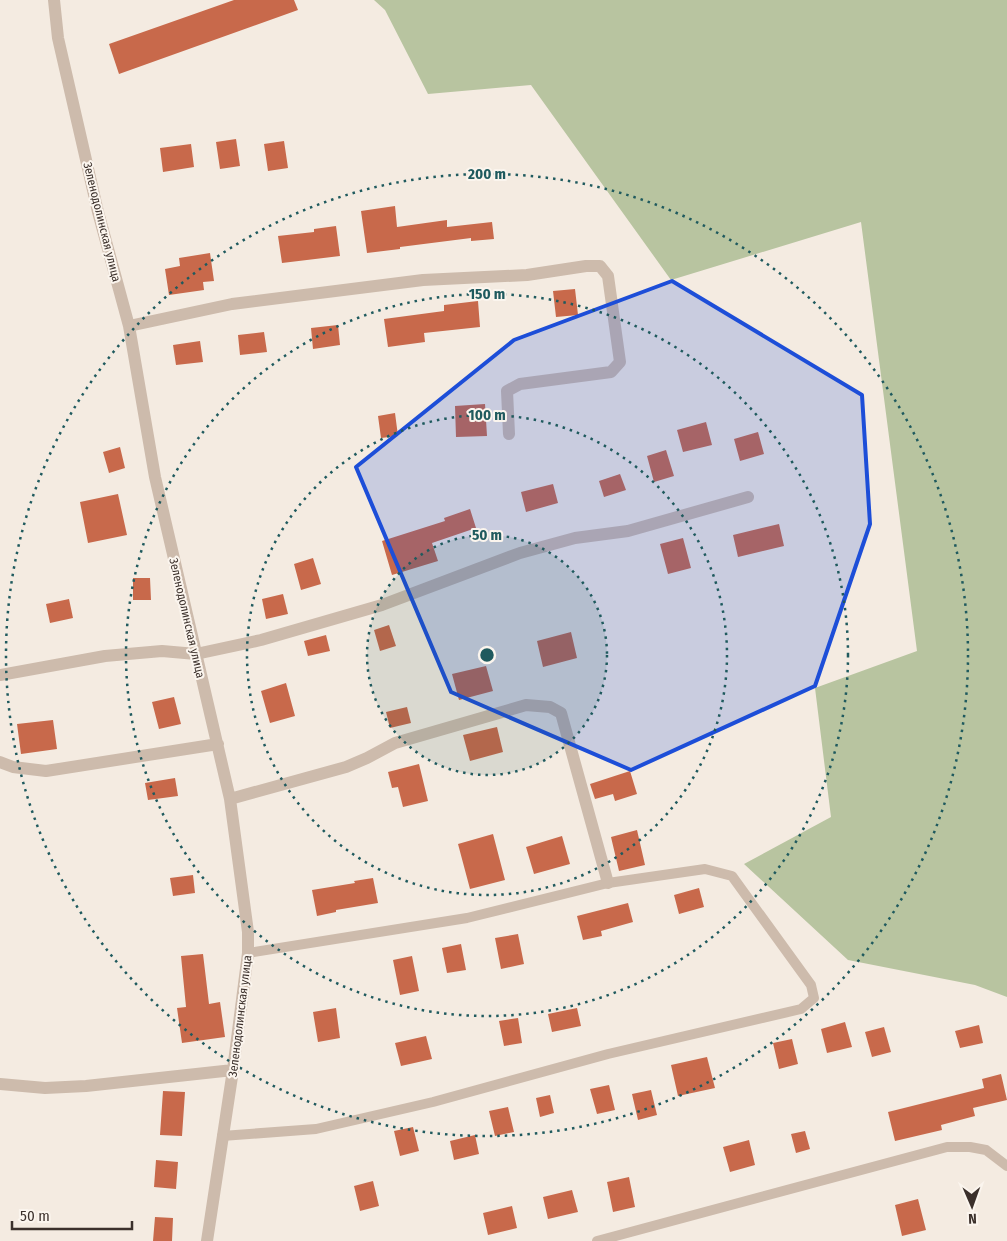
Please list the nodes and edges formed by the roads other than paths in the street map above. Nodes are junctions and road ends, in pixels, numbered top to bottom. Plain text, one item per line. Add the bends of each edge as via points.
1 (54, 0) edge
2 (129, 326) junction
3 (509, 434) dead end
4 (748, 497) dead end
5 (196, 654) junction
6 (0, 675) edge
7 (218, 744) junction
8 (0, 762) edge
9 (230, 799) junction
10 (608, 883) junction
11 (248, 953) junction
12 (233, 1070) junction
13 (0, 1084) edge
14 (222, 1136) junction
15 (1007, 1166) edge
16 (207, 1241) edge
17 (597, 1241) edge

1 - 2 street, Зеленодолинская улица via 58,38
2 - 3 street via 241,303 423,280 527,275 600,266 608,276 620,362 611,372 520,384 507,390
2 - 5 street, Зеленодолинская улица via 155,477
4 - 5 street via 628,531 575,538 520,553 382,605 261,640
5 - 6 street via 162,652 105,656
5 - 7 street, Зеленодолинская улица
7 - 8 street via 46,771 12,767
7 - 9 street, Зеленодолинская улица
9 - 10 street via 346,767 404,740 526,705 550,707 561,713
9 - 11 street, Зеленодолинская улица
10 - 11 lane via 467,918
10 - 14 lane via 705,869 732,876 811,985 814,998 801,1009 608,1054 433,1102 316,1129
11 - 12 street, Зеленодолинская улица
12 - 13 street via 86,1086 45,1088
12 - 14 street, Зеленодолинская улица
14 - 16 street, Зеленодолинская улица
15 - 17 lane via 986,1150 947,1148

